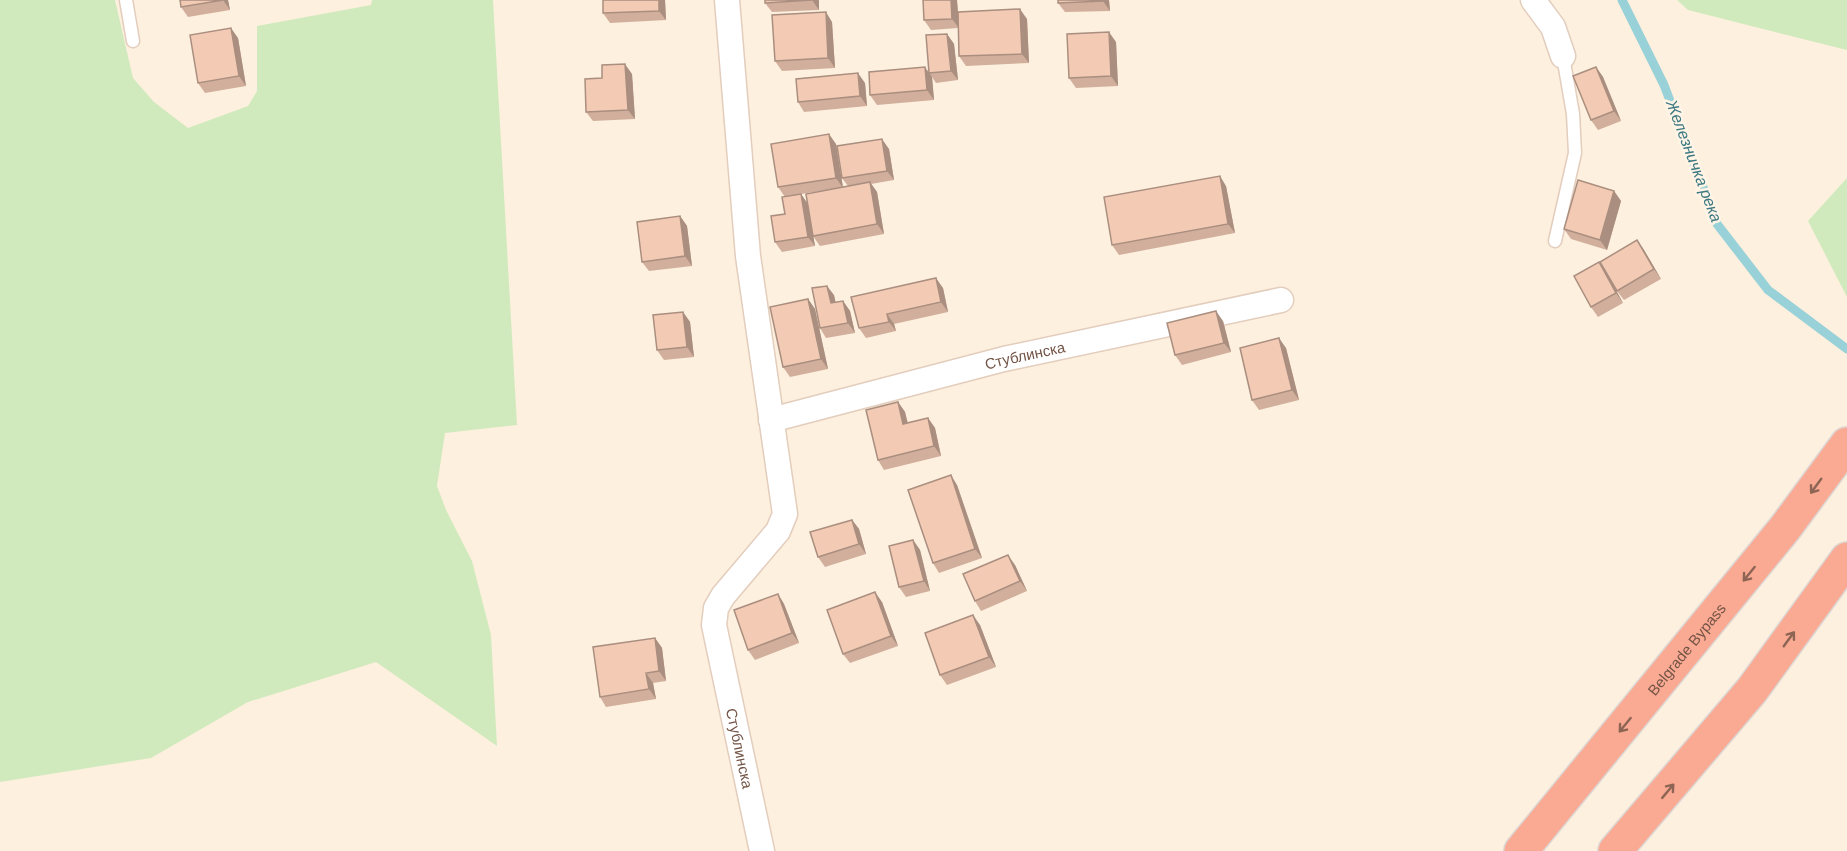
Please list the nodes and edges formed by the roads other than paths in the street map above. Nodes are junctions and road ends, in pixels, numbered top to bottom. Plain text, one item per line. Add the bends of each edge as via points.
1 (126, 0) edge
2 (727, 0) edge
3 (1533, 0) edge
4 (133, 41) dead end
5 (1563, 56) joint
6 (1555, 241) dead end
7 (1281, 300) dead end
8 (771, 420) junction
9 (1847, 444) edge
10 (1847, 560) edge
11 (1625, 850) edge
12 (762, 851) edge
13 (1521, 851) edge

1 - 4 lane
2 - 8 street, Стублинска via 748,256
3 - 5 street via 1553,27
5 - 6 lane via 1575,153
7 - 8 street, Стублинска via 1004,359
8 - 12 street, Стублинска via 784,521 723,596 716,608 714,626
9 -> 13 highway, Belgrade Bypass via 1785,528
11 -> 10 highway via 1646,818 1752,690

